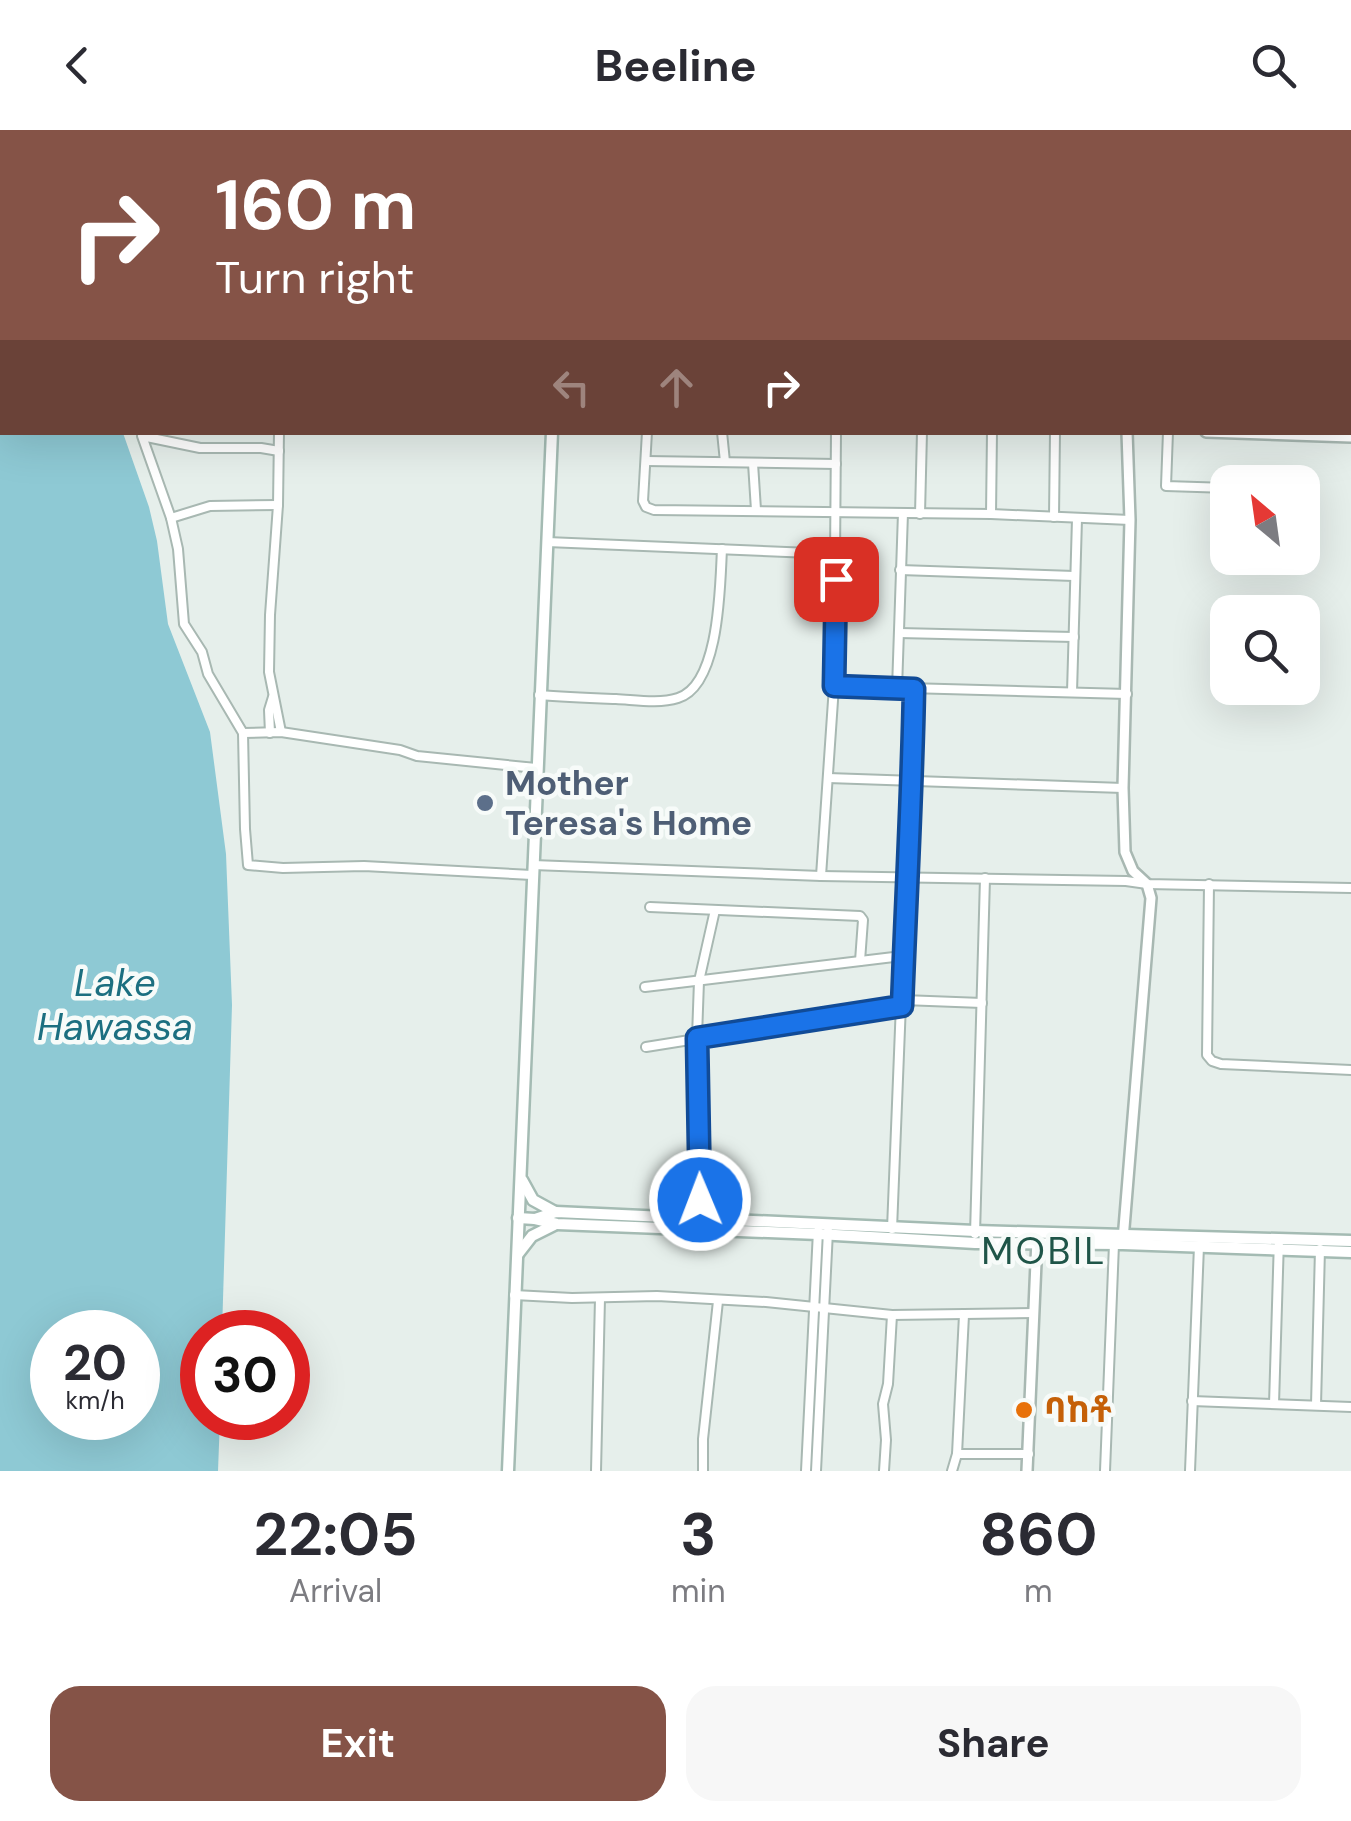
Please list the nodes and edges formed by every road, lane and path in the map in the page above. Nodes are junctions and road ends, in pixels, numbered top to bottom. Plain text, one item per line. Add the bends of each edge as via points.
1 (279, 435) edge
2 (552, 435) edge
3 (647, 435) edge
4 (722, 435) edge
5 (836, 435) edge
6 (922, 435) edge
7 (992, 435) edge
8 (1056, 435) edge
9 (1128, 435) edge
10 (1168, 435) edge
11 (1315, 435) edge
12 (1351, 436) edge
13 (279, 451) junction
14 (646, 461) junction
15 (725, 462) junction
16 (754, 463) junction
17 (836, 464) junction
18 (1210, 487) edge
19 (278, 506) junction
20 (756, 510) junction
21 (836, 512) junction
22 (903, 514) junction
23 (920, 514) junction
24 (990, 514) junction
25 (1054, 517) junction
26 (171, 518) junction
27 (1076, 519) junction
28 (1130, 520) junction
29 (547, 542) junction
30 (722, 549) junction
31 (835, 554) junction
32 (900, 570) junction
33 (1074, 576) junction
34 (899, 633) junction
35 (1074, 637) junction
36 (834, 686) junction
37 (897, 689) junction
38 (914, 689) junction
39 (1072, 692) junction
40 (1127, 694) junction
41 (539, 695) junction
42 (273, 696) junction
43 (270, 732) junction
44 (281, 732) junction
45 (244, 733) junction
46 (536, 768) junction
47 (828, 778) junction
48 (912, 779) junction
49 (1123, 788) junction
50 (532, 870) junction
51 (821, 876) junction
52 (906, 878) junction
53 (985, 878) junction
54 (1148, 884) junction
55 (1208, 884) junction
56 (1351, 888) edge
57 (650, 907) dead end
58 (715, 910) junction
59 (902, 956) junction
60 (860, 961) junction
61 (698, 982) junction
62 (645, 988) dead end
63 (902, 1003) junction
64 (982, 1003) junction
65 (697, 1038) junction
66 (646, 1046) dead end
67 (1351, 1070) edge
68 (520, 1178) junction
69 (518, 1218) junction
70 (556, 1218) junction
71 (694, 1224) junction
72 (824, 1229) junction
73 (892, 1233) junction
74 (975, 1237) junction
75 (1036, 1238) junction
76 (1120, 1241) junction
77 (1351, 1241) edge
78 (1200, 1242) junction
79 (1278, 1245) junction
80 (1320, 1245) junction
81 (1334, 1246) junction
82 (1351, 1252) edge
83 (517, 1255) junction
84 (514, 1295) junction
85 (600, 1298) junction
86 (718, 1301) junction
87 (819, 1307) junction
88 (1034, 1312) junction
89 (892, 1314) junction
90 (964, 1315) junction
91 (1192, 1401) junction
92 (1274, 1404) junction
93 (1316, 1405) junction
94 (1351, 1406) edge
95 (957, 1454) junction
96 (1028, 1454) junction
97 (508, 1471) edge
98 (596, 1471) edge
99 (704, 1471) edge
100 (806, 1471) edge
101 (816, 1471) edge
102 (884, 1471) edge
103 (952, 1471) edge
104 (1027, 1471) edge
105 (1105, 1471) edge
106 (1190, 1471) edge

1 - 13 street
2 - 29 main road
3 - 14 street
4 - 15 street
5 - 17 street
6 - 23 street
7 - 24 street
8 - 25 street
9 - 28 street
10 - 18 street via 1166,486
11 - 12 street
13 - 19 street
13 - 26 street via 200,448 142,436
14 - 15 street
14 - 20 street via 643,501 649,509
15 - 16 street
16 - 17 street
16 - 20 street
17 - 21 street
19 - 26 street via 210,506
19 - 42 street via 269,649
20 - 21 street
21 - 22 street
21 - 31 street
22 - 23 street
22 - 32 street
23 - 24 street
24 - 25 street
25 - 27 street
26 - 45 street via 184,624
27 - 28 street
27 - 33 street
28 - 40 street
29 - 30 street
29 - 41 main road
30 - 31 street
30 - 41 street via 714,640 689,691 649,701
31 - 36 street
32 - 33 street
32 - 34 street
33 - 35 street
34 - 35 street
34 - 37 street
35 - 39 street
36 - 37 street
36 - 47 street
37 - 38 street
38 - 39 street
38 - 48 street
39 - 40 street
40 - 49 street
41 - 46 main road
42 - 43 street
42 - 44 street
43 - 44 street
43 - 45 street
44 - 46 street
45 - 50 street via 248,865
46 - 50 main road
47 - 48 street
47 - 51 street
48 - 49 street
48 - 52 street
49 - 54 street via 1125,852
50 - 51 street
50 - 68 main road
51 - 52 street
52 - 53 street
52 - 59 street
53 - 54 street
53 - 64 street
54 - 55 street
54 - 76 street
55 - 56 street
55 - 67 street via 1207,1055 1221,1064
57 - 58 street
58 - 60 street via 860,916
58 - 61 street
59 - 60 street
59 - 63 street
60 - 61 street
61 - 62 street
61 - 65 street
63 - 64 street
63 - 65 street
63 - 73 street
64 - 74 street
65 - 66 street
65 - 71 street via 701,1194
68 - 69 main road
68 - 70 main road via 533,1200
69 - 70 main road
69 - 83 main road
70 - 71 main road
70 - 83 main road
71 - 72 main road
72 - 73 main road
72 - 87 street
73 - 74 main road
74 - 75 main road
75 - 76 main road
75 - 88 street
76 - 78 main road
76 - 105 street
77 - 81 main road
78 - 79 main road
78 - 91 street
79 - 80 main road
79 - 92 street
80 - 81 main road
80 - 93 street
81 - 82 main road
83 - 84 main road
84 - 85 street
84 - 97 main road
85 - 86 street
85 - 98 street
86 - 87 street
86 - 99 street
87 - 89 street
87 - 100 street
87 - 101 street
88 - 90 street
88 - 96 street
89 - 90 street
89 - 102 street
90 - 95 street
91 - 92 street
91 - 106 street
92 - 93 street
93 - 94 street
95 - 96 street
95 - 103 street
96 - 104 street

